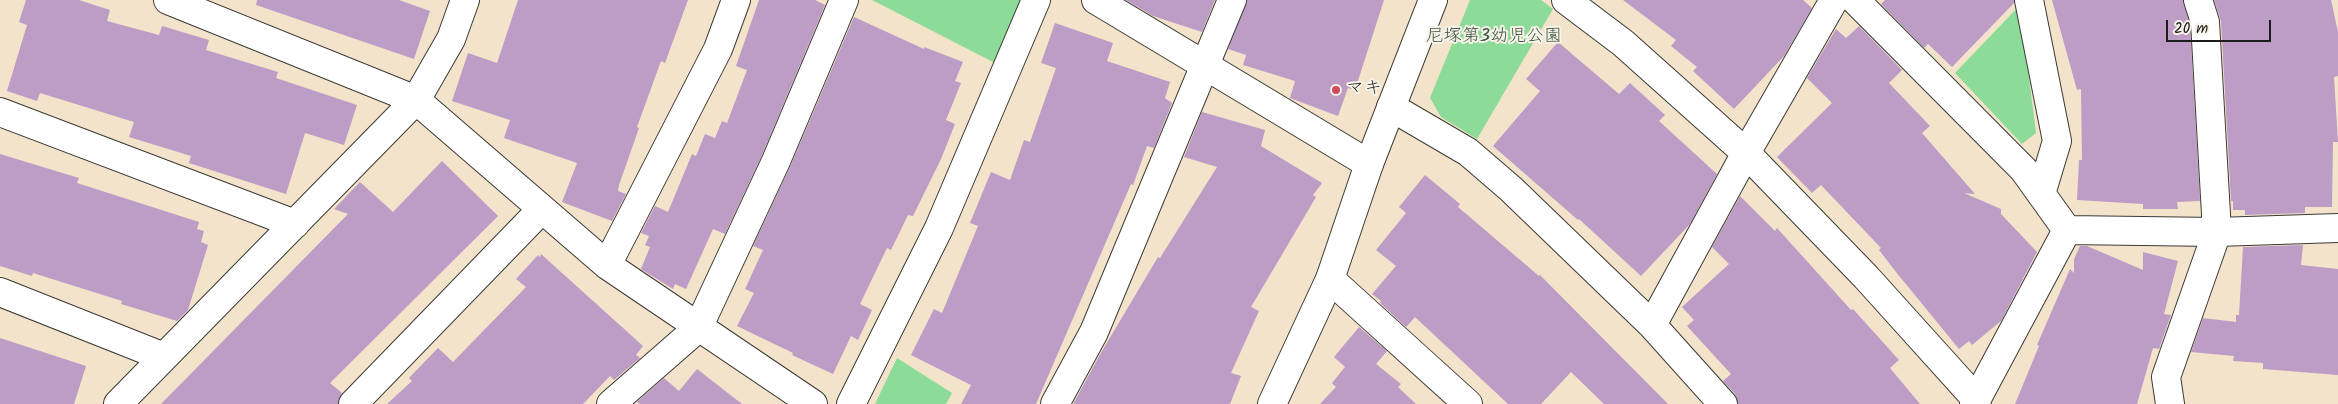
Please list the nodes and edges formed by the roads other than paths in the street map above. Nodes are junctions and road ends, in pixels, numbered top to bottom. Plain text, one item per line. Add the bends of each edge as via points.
1 (168, 0) edge
2 (466, 0) edge
3 (736, 0) edge
4 (844, 0) edge
5 (1036, 0) edge
6 (1096, 0) edge
7 (1232, 0) edge
8 (1433, 0) edge
9 (1566, 0) edge
10 (1834, 0) edge
11 (1856, 0) edge
12 (2030, 0) edge
13 (2198, 0) edge
14 (1204, 65) junction
15 (416, 100) junction
16 (1391, 107) junction
17 (0, 112) edge
18 (1746, 153) junction
19 (1369, 164) junction
20 (2041, 194) junction
21 (542, 209) junction
22 (295, 224) junction
23 (2338, 228) edge
24 (2067, 230) junction
25 (2217, 232) junction
26 (607, 265) junction
27 (1330, 279) junction
28 (0, 292) edge
29 (1652, 324) junction
30 (698, 328) junction
31 (164, 358) junction
32 (1976, 402) edge
33 (118, 404) edge
34 (353, 404) edge
35 (611, 404) edge
36 (813, 404) edge
37 (851, 404) edge
38 (1055, 404) edge
39 (1272, 404) edge
40 (1468, 404) edge
41 (1723, 404) edge
42 (2170, 404) edge

1 - 15 street
2 - 15 street via 451,39
3 - 26 street via 718,49
4 - 30 street via 776,161
5 - 37 street via 939,228
6 - 14 street
7 - 14 street
8 - 16 street
9 - 18 street via 1623,43
10 - 18 street
11 - 20 street via 2024,170
12 - 20 street via 2057,140
13 - 25 street via 2205,22
14 - 19 street
14 - 38 street via 1094,332
15 - 21 street
15 - 22 street
16 - 19 street
16 - 29 street via 1468,152
17 - 22 street
18 - 29 street
18 - 32 street via 1866,277
19 - 27 street
20 - 24 street
21 - 26 street
21 - 34 street
22 - 31 street
23 - 25 street
24 - 25 street
24 - 32 street
25 - 42 street via 2166,377
26 - 30 street
27 - 39 street
27 - 40 street
28 - 31 street
29 - 41 street
30 - 35 street
30 - 36 street
31 - 33 street

